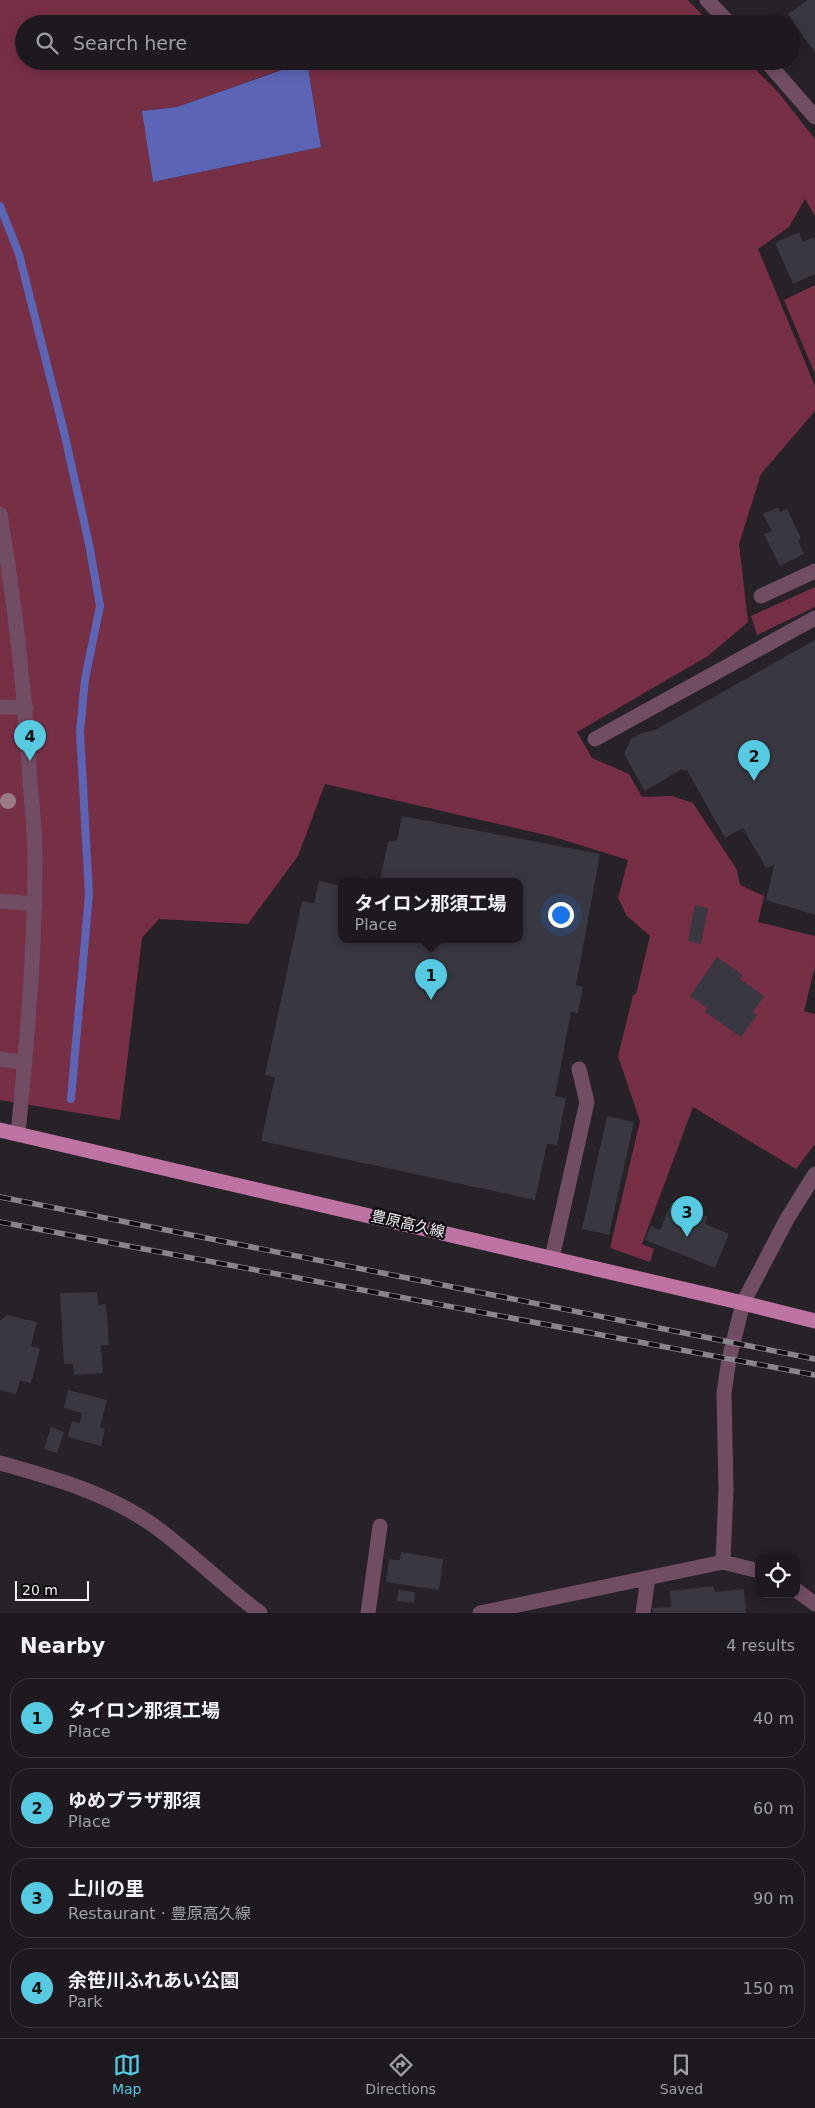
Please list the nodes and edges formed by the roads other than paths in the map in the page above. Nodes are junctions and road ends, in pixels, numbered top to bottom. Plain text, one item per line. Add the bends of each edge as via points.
1 (707, 0) edge
2 (721, 15) edge
3 (774, 70) edge
4 (815, 117) edge
5 (0, 514) edge
6 (815, 571) edge
7 (761, 596) dead end
8 (815, 618) edge
9 (0, 707) edge
10 (26, 708) junction
11 (595, 739) dead end
12 (0, 901) edge
13 (34, 904) junction
14 (0, 1059) edge
15 (25, 1063) junction
16 (579, 1069) dead end
17 (0, 1130) edge
18 (18, 1134) junction
19 (815, 1174) edge
20 (552, 1258) junction
21 (743, 1303) junction
22 (815, 1321) edge
23 (0, 1463) edge
24 (380, 1526) dead end
25 (723, 1562) junction
26 (755, 1570) edge
27 (648, 1578) junction
28 (800, 1593) edge
29 (815, 1604) edge
30 (260, 1613) edge
31 (368, 1613) edge
32 (480, 1613) edge
33 (643, 1613) edge

1 - 2 street
3 - 4 street
5 - 10 street
6 - 7 street
8 - 11 street
9 - 10 street
10 - 13 street via 35,855
12 - 13 street
13 - 15 street
14 - 15 street
15 - 18 street
16 - 20 street via 587,1102
17 - 18 main road, 豊原高久線
18 - 20 main road, 豊原高久線
19 - 21 street via 783,1226
20 - 21 main road, 豊原高久線
21 - 22 main road, 豊原高久線
21 - 25 street via 724,1393 726,1489
23 - 30 street via 55,1478 112,1501 157,1528
24 - 31 street
25 - 26 street
25 - 27 street
27 - 32 street
27 - 33 street
28 - 29 street

